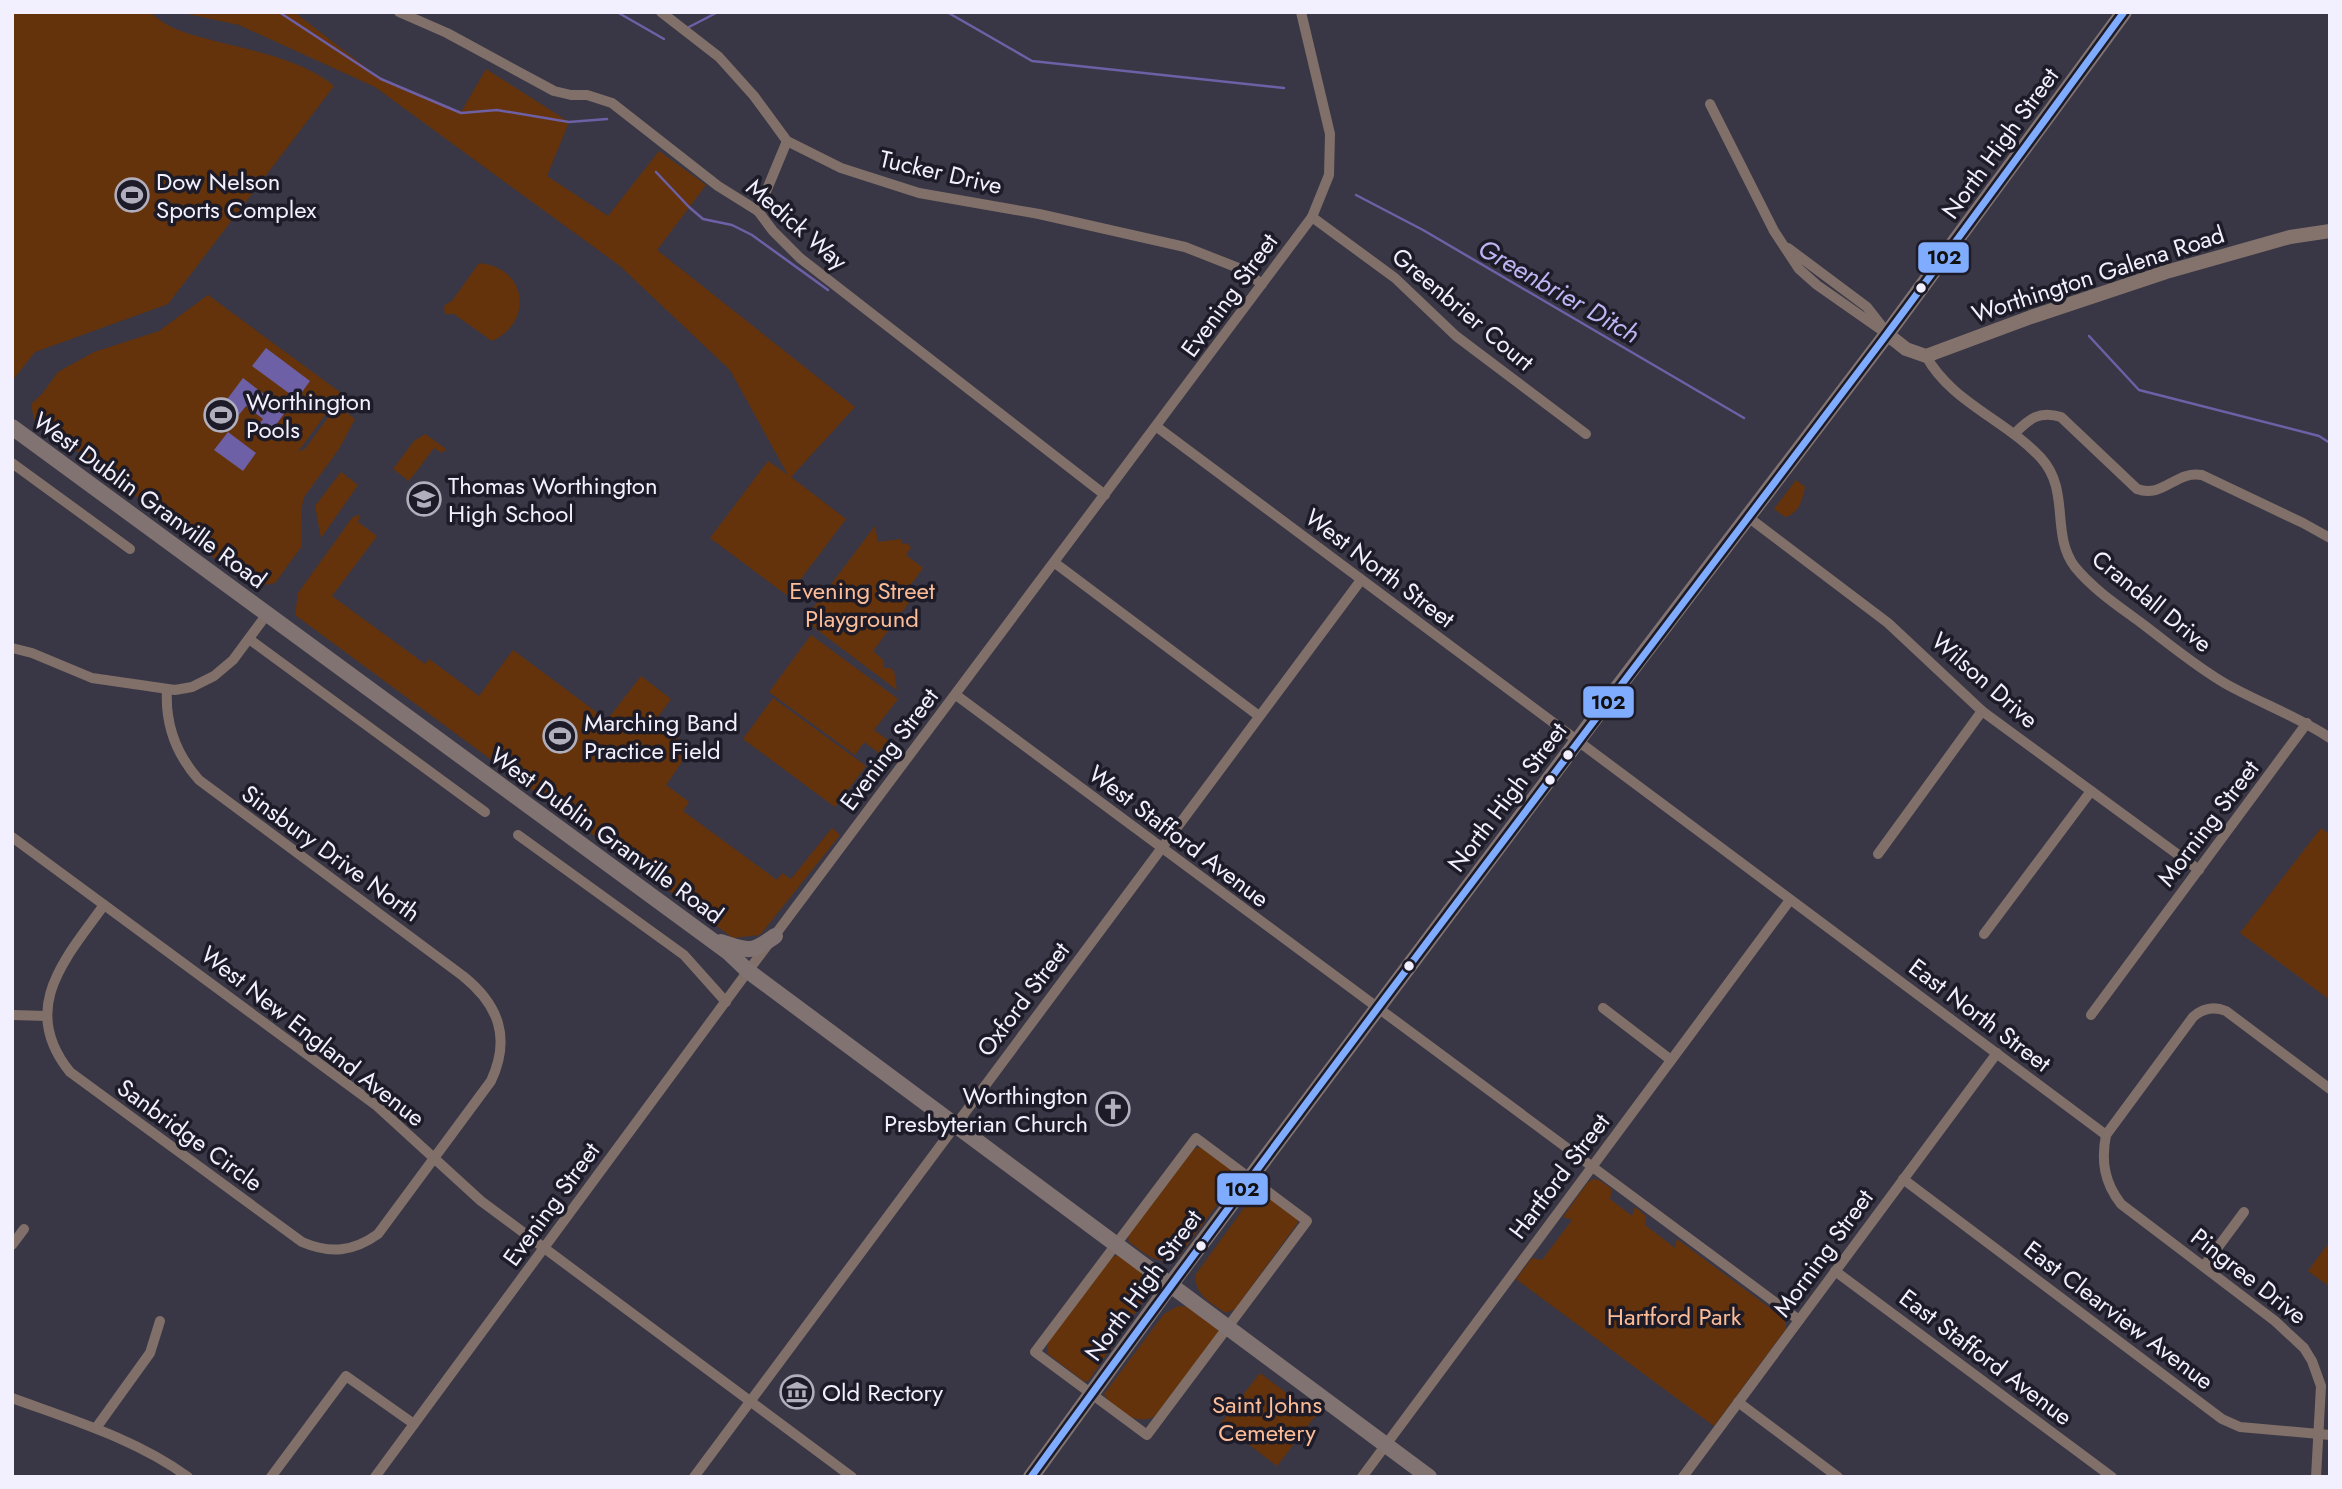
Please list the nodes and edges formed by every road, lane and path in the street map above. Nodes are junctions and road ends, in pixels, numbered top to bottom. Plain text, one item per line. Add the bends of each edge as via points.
1 (400, 12) edge
2 (661, 12) edge
3 (1301, 12) edge
4 (2124, 12) edge
5 (1710, 104) dead end
6 (787, 141) junction
7 (758, 211) junction
8 (1312, 217) junction
9 (2330, 231) edge
10 (1262, 285) junction
11 (1887, 334) junction
12 (1926, 356) junction
13 (12, 427) edge
14 (1157, 427) junction
15 (1586, 434) dead end
16 (2014, 434) junction
17 (12, 463) edge
18 (1105, 495) junction
19 (1748, 517) junction
20 (2330, 538) edge
21 (130, 549) dead end
22 (1055, 563) junction
23 (1362, 580) junction
24 (267, 614) junction
25 (249, 639) junction
26 (12, 648) edge
27 (167, 690) junction
28 (956, 695) junction
29 (1982, 711) junction
30 (1259, 716) junction
31 (2307, 723) junction
32 (2330, 738) edge
33 (1577, 741) junction
34 (2091, 791) junction
35 (485, 812) dead end
36 (518, 835) dead end
37 (12, 837) edge
38 (1161, 848) junction
39 (1878, 854) dead end
40 (2199, 870) junction
41 (1790, 900) junction
42 (104, 905) junction
43 (1984, 934) dead end
44 (775, 936) junction
45 (708, 938) junction
46 (748, 971) junction
47 (726, 1002) junction
48 (1378, 1008) junction
49 (1603, 1009) dead end
50 (2091, 1015) dead end
51 (12, 1016) edge
52 (47, 1016) junction
53 (1997, 1053) junction
54 (1671, 1060) junction
55 (2330, 1089) edge
56 (956, 1125) junction
57 (2106, 1135) junction
58 (434, 1159) junction
59 (1592, 1166) junction
60 (1251, 1179) junction
61 (1903, 1179) junction
62 (2244, 1212) dead end
63 (24, 1229) dead end
64 (1116, 1243) junction
65 (12, 1245) edge
66 (544, 1248) junction
67 (2204, 1266) junction
68 (1835, 1270) junction
69 (1171, 1284) junction
70 (1799, 1320) junction
71 (160, 1321) dead end
72 (1228, 1326) junction
73 (1092, 1394) junction
74 (12, 1398) edge
75 (750, 1401) junction
76 (1738, 1402) junction
77 (414, 1424) junction
78 (96, 1428) junction
79 (2324, 1435) edge
80 (1386, 1444) junction
81 (188, 1477) edge
82 (271, 1477) edge
83 (375, 1477) edge
84 (694, 1477) edge
85 (852, 1477) edge
86 (1031, 1477) edge
87 (1362, 1477) edge
88 (1429, 1477) edge
89 (1683, 1477) edge
90 (1838, 1477) edge
91 (2112, 1477) edge
92 (2316, 1477) edge

1 - 7 street, Medick Way via 554,91 587,94 612,103 718,186
2 - 6 street, Tucker Drive via 719,57
3 - 8 street, Evening Street via 1330,134 1329,175
4 - 11 main road, North High Street
5 - 11 street via 1774,231 1799,269
6 - 7 street
6 - 10 street, Tucker Drive via 841,168 919,193 1185,247 1241,269
7 - 18 street, Medick Way via 800,258
8 - 10 street, Evening Street
8 - 15 street, Greenbrier Court via 1395,278 1456,336
9 - 12 street, Worthington Galena Road via 2290,237 2166,272
10 - 14 street, Evening Street
11 - 12 street via 1906,349
11 - 19 main road, North High Street
12 - 16 street, Crandall Drive via 1948,385
13 - 24 main road, West Dublin Granville Road
14 - 18 street, Evening Street
14 - 23 street, West North Street
16 - 20 street via 2036,415 2061,417 2137,489 2153,492 2185,475 2202,475
16 - 31 street, Crandall Drive via 2054,477 2063,541 2072,563 2088,582 2202,669
17 - 21 street
18 - 22 street, Evening Street
19 - 29 street, Wilson Drive via 1888,623
19 - 33 main road, North High Street
22 - 28 street, Evening Street
22 - 30 street
23 - 30 street, Oxford Street
23 - 33 street, West North Street
24 - 25 street
24 - 45 main road, West Dublin Granville Road
25 - 27 street via 214,677 192,687
25 - 35 street
26 - 27 street via 92,678
27 - 58 street, Sinsbury Drive North via 172,738 199,780 481,990 495,1013 499,1060 491,1081
28 - 38 street, West Stafford Avenue
28 - 44 street, Evening Street
29 - 34 street, Wilson Drive
29 - 39 street
30 - 38 street, Oxford Street
31 - 32 street, Crandall Drive
31 - 40 street, Morning Street
33 - 41 street, East North Street
33 - 48 main road, North High Street
34 - 40 street, Wilson Drive
34 - 43 street
36 - 47 street via 684,955
37 - 42 street, West New England Avenue
38 - 48 street, West Stafford Avenue
38 - 56 street, Oxford Street
40 - 50 street, Morning Street
41 - 53 street, East North Street
41 - 54 street, Hartford Street
42 - 52 street via 59,968
42 - 58 street, West New England Avenue via 377,1106
44 - 45 main road via 749,950
44 - 46 street, Evening Street
45 - 46 main road, West Dublin Granville Road
46 - 47 street, Evening Street
46 - 56 main road, West Dublin Granville Road
47 - 66 street, Evening Street
48 - 59 street
48 - 60 main road, North High Street
49 - 54 street
51 - 52 street
52 - 58 street, Sanbridge Circle via 58,1056 77,1078 316,1248 344,1250 378,1234
53 - 57 street, East North Street
53 - 61 street, Morning Street
54 - 59 street, Hartford Street
55 - 57 street via 2226,1011 2214,1007 2193,1017
56 - 64 main road, West Dublin Granville Road
56 - 75 street, Oxford Street
57 - 67 street, Pingree Drive via 2103,1166 2111,1192
58 - 66 street, West New England Avenue
59 - 70 street
59 - 80 street, Hartford Street
60 - 64 street via 1196,1138
60 - 69 main road, North High Street
60 - 72 street via 1307,1221
61 - 68 street, Morning Street
61 - 79 street, East Clearview Avenue via 2222,1419 2240,1427
62 - 67 street
63 - 65 street
64 - 69 main road, West Dublin Granville Road
64 - 73 street via 1035,1352
66 - 75 street, West New England Avenue
66 - 77 street, Evening Street
67 - 79 street, Pingree Drive via 2304,1348 2320,1386
68 - 70 street, Morning Street
68 - 91 street, East Stafford Avenue
69 - 72 main road, West Dublin Granville Road
69 - 73 main road, North High Street
70 - 76 street, Morning Street
71 - 78 street via 150,1353
72 - 73 street via 1147,1435
72 - 80 main road, West Dublin Granville Road
73 - 86 main road, North High Street
74 - 78 street
75 - 84 street, Oxford Street
75 - 85 street, West New England Avenue
76 - 89 street, Morning Street
76 - 90 street
77 - 82 street via 346,1376
77 - 83 street, Evening Street
78 - 81 street
79 - 92 street, Pingree Drive
80 - 87 street, Hartford Street
80 - 88 main road, West Dublin Granville Road

